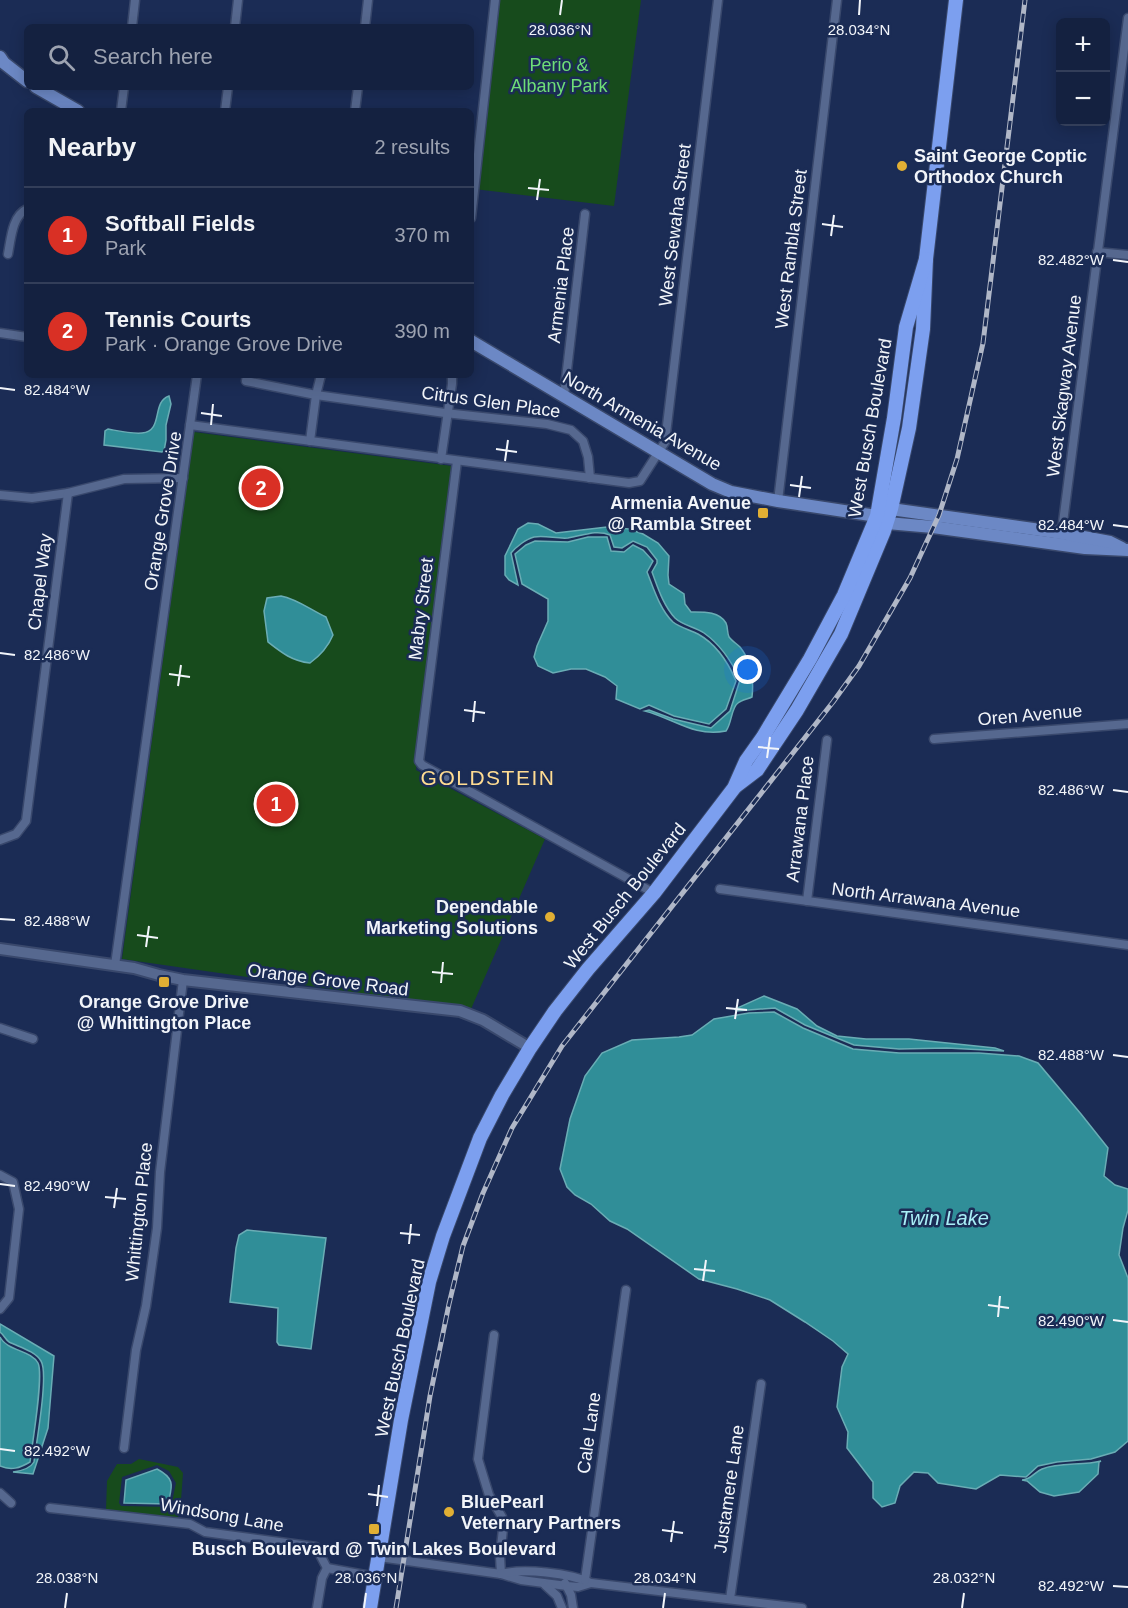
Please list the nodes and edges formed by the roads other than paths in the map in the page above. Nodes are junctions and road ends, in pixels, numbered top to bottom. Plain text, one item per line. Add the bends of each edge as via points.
1 (135, 0) edge
2 (238, 0) edge
3 (368, 0) edge
4 (495, 0) edge
5 (718, 0) edge
6 (837, 0) edge
7 (956, 0) edge
8 (1128, 18) edge
9 (132, 24) edge
10 (235, 24) edge
11 (365, 24) edge
12 (2, 60) edge
13 (24, 78) edge
14 (41, 90) edge
15 (124, 90) edge
16 (228, 90) edge
17 (358, 90) edge
18 (73, 108) edge
19 (121, 108) edge
20 (225, 108) edge
21 (355, 108) edge
22 (474, 191) edge
23 (24, 210) edge
24 (585, 214) dead end
25 (1097, 252) junction
26 (8, 254) dead end
27 (1128, 255) edge
28 (926, 259) junction
29 (0, 333) edge
30 (24, 337) edge
31 (474, 343) edge
32 (197, 378) edge
33 (246, 378) edge
34 (320, 378) edge
35 (452, 378) edge
36 (316, 394) junction
37 (564, 396) junction
38 (447, 413) junction
39 (190, 425) junction
40 (310, 441) junction
41 (658, 453) junction
42 (441, 459) junction
43 (457, 461) junction
44 (183, 478) junction
45 (590, 478) junction
46 (69, 493) junction
47 (0, 495) edge
48 (778, 501) junction
49 (891, 508) junction
50 (882, 519) junction
51 (1061, 538) junction
52 (1127, 550) edge
53 (1128, 724) edge
54 (934, 739) dead end
55 (827, 740) dead end
56 (0, 840) edge
57 (720, 889) dead end
58 (654, 893) junction
59 (807, 901) junction
60 (1128, 945) edge
61 (0, 950) edge
62 (115, 965) junction
63 (183, 980) junction
64 (0, 1028) edge
65 (33, 1039) dead end
66 (531, 1048) junction
67 (0, 1175) edge
68 (626, 1290) dead end
69 (0, 1309) edge
70 (494, 1335) dead end
71 (761, 1384) dead end
72 (124, 1448) dead end
73 (0, 1492) edge
74 (11, 1503) dead end
75 (50, 1508) dead end
76 (379, 1557) junction
77 (327, 1568) junction
78 (501, 1574) junction
79 (557, 1575) junction
80 (376, 1577) junction
81 (588, 1582) junction
82 (542, 1583) junction
83 (567, 1586) junction
84 (730, 1599) junction
85 (318, 1608) edge
86 (370, 1608) edge
87 (562, 1608) edge
88 (573, 1608) edge
89 (802, 1608) edge

1 - 9 street
2 - 10 street
3 - 11 street
4 - 22 street
5 - 41 street, West Sewaha Street via 666,442
6 - 48 street, West Rambla Street
7 - 28 main road, West Busch Boulevard
8 - 25 street, West Skagway Avenue
12 - 13 main road
14 - 18 main road
15 - 19 street
16 - 20 street
17 - 21 street
23 - 26 street via 14,225
24 - 37 street, Armenia Place
25 - 27 street
25 - 51 street, West Skagway Avenue
28 - 49 main road, West Busch Boulevard via 922,329 909,428
28 - 50 main road, West Busch Boulevard via 906,327
29 - 30 street
31 - 37 main road, North Armenia Avenue
32 - 39 street
33 - 36 street, Citrus Glen Place
34 - 36 street
35 - 38 street
36 - 38 street, Citrus Glen Place
36 - 40 street
37 - 41 main road, North Armenia Avenue
38 - 42 street
38 - 45 street, Citrus Glen Place via 572,430 583,441
39 - 40 street, Orange Grove Drive
39 - 44 street, Orange Grove Drive
40 - 42 street, Orange Grove Drive
41 - 45 street, Orange Grove Drive via 640,481
41 - 48 main road, North Armenia Avenue via 731,492
42 - 43 street, Orange Grove Drive
43 - 45 street, Orange Grove Drive
43 - 58 street, Mabry Street via 419,761
44 - 46 street via 124,479
44 - 62 street, Orange Grove Drive
46 - 47 street via 32,498
46 - 56 street, Chapel Way via 26,821 16,834
48 - 50 main road, North Armenia Avenue
49 - 50 main road, West Busch Boulevard
49 - 51 main road, North Armenia Avenue
50 - 51 main road, North Armenia Avenue
50 - 58 main road, West Busch Boulevard via 810,659 746,761 734,788
51 - 52 main road, North Armenia Avenue via 1108,550
53 - 54 street, Oren Avenue
55 - 59 street, Arrawana Place
57 - 59 street, North Arrawana Avenue
58 - 66 main road, West Busch Boulevard via 588,969
59 - 60 street, North Arrawana Avenue
61 - 62 street
62 - 63 street, Orange Grove Road
63 - 66 street, Orange Grove Road via 459,1011
63 - 72 street, Whittington Place via 157,1228
64 - 65 street
66 - 76 main road, West Busch Boulevard via 480,1138 429,1281
67 - 69 street via 13,1182 19,1209 9,1298
68 - 81 street, Cale Lane
70 - 78 street via 478,1459 489,1495 502,1516
71 - 84 street, Justamere Lane
73 - 74 street
75 - 77 street, Windsong Lane via 190,1524 205,1532 316,1546
76 - 78 street
76 - 80 main road, West Busch Boulevard
77 - 80 street
77 - 85 street
78 - 79 street via 522,1570
78 - 82 street
79 - 81 street
79 - 83 street
80 - 86 main road, West Busch Boulevard
81 - 83 street via 578,1587
81 - 84 street
82 - 83 street
82 - 87 street via 557,1596
83 - 88 street
84 - 89 street

